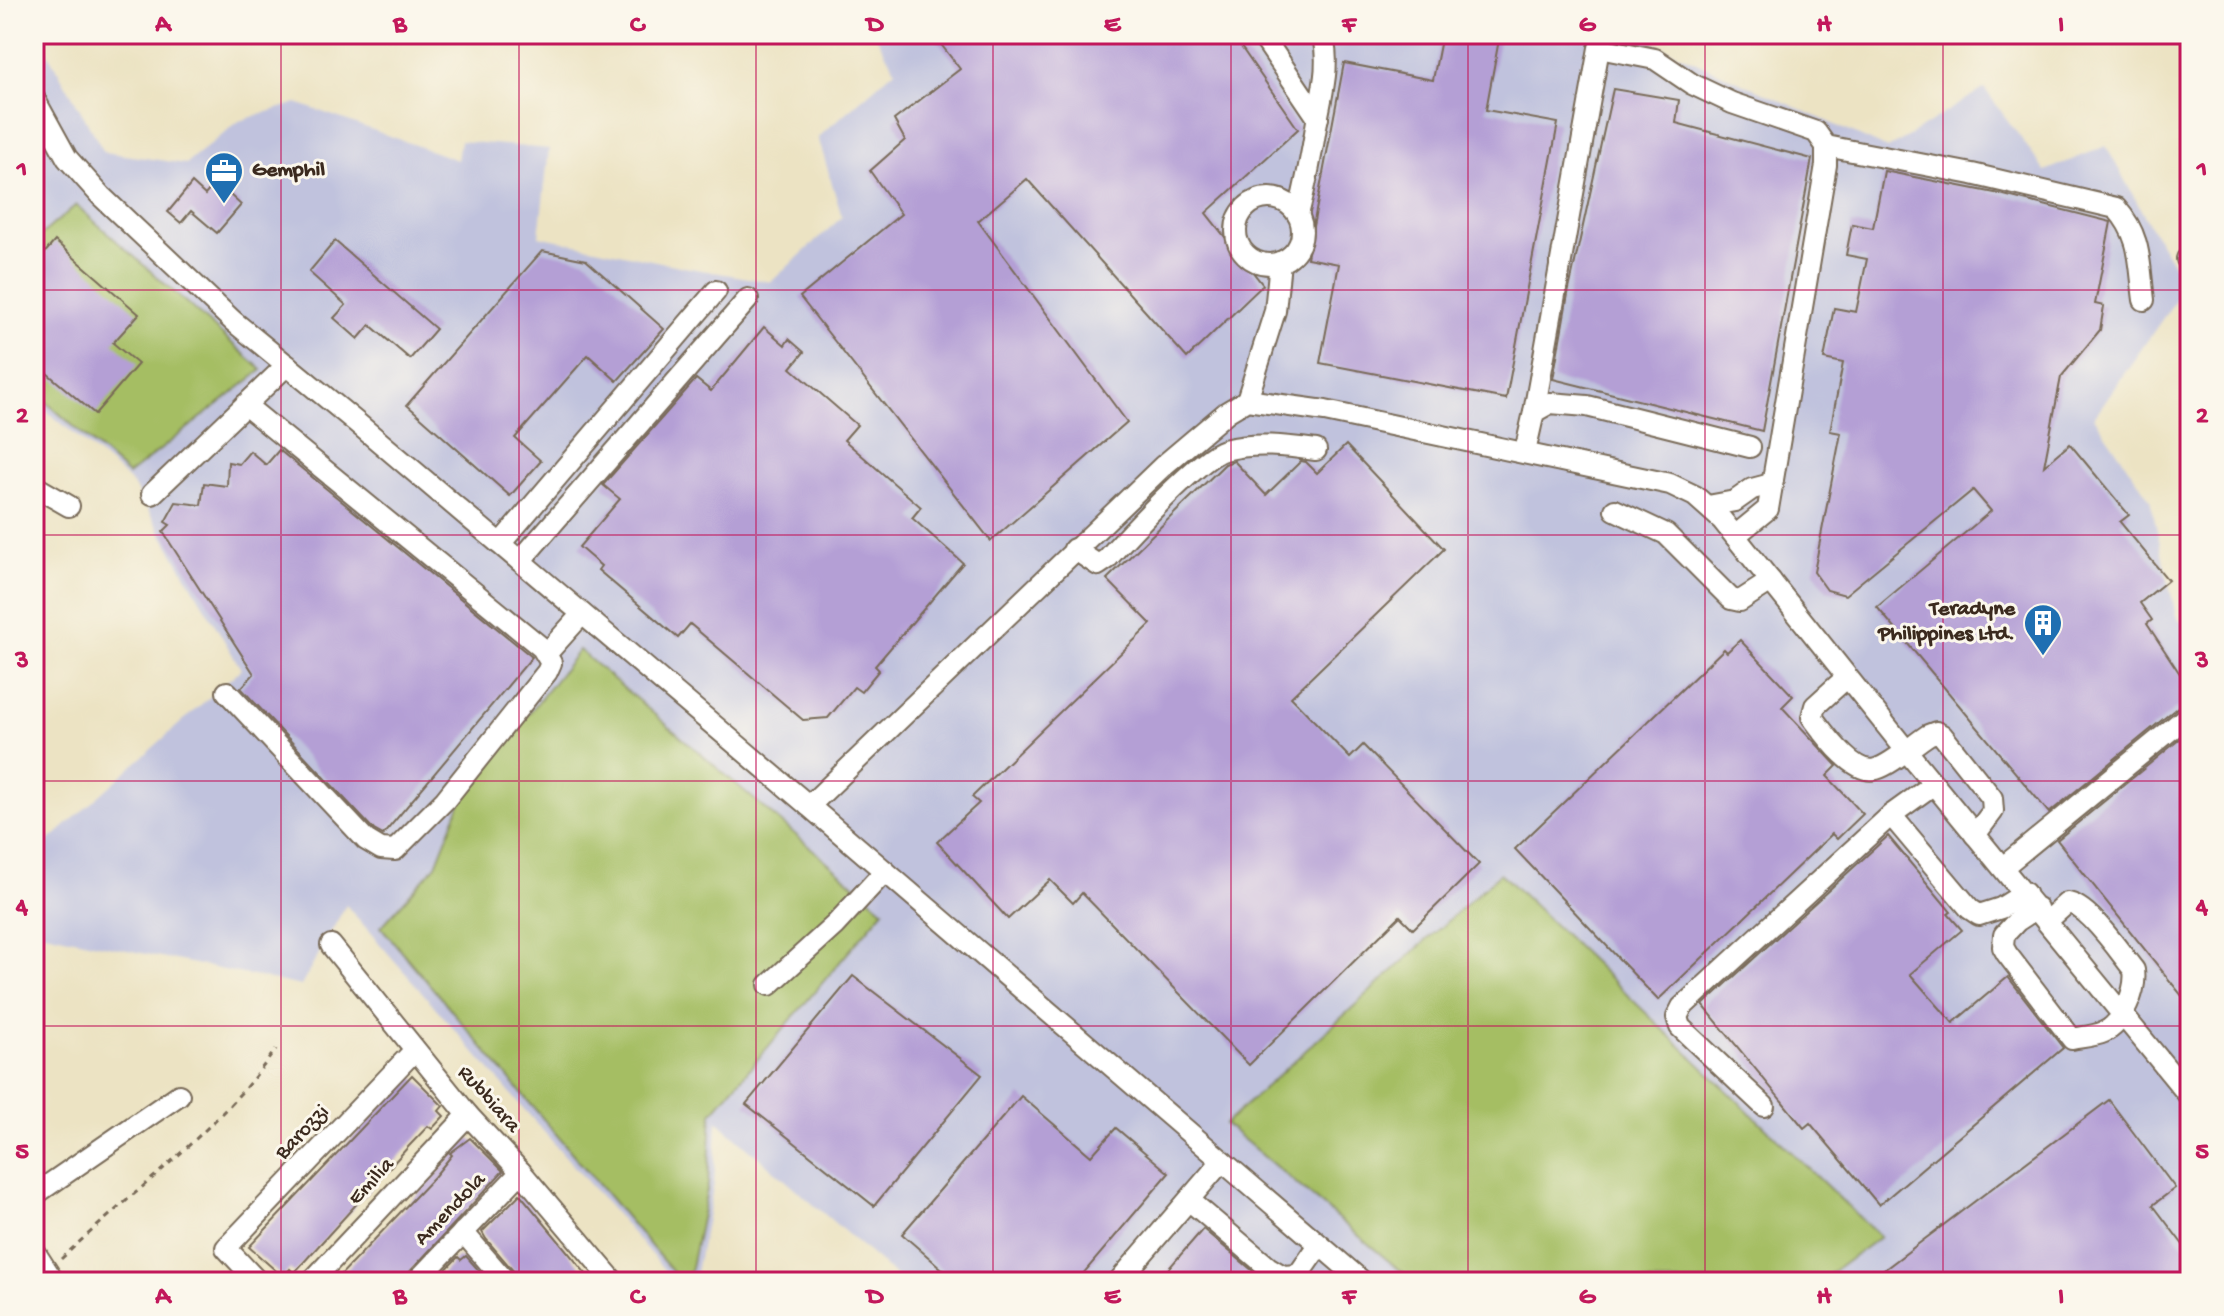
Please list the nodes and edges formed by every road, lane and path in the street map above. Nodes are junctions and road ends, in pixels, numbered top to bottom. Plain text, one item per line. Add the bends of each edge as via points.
1 (1261, 34) edge
2 (1322, 34) edge
3 (34, 98) edge
4 (1318, 118) junction
5 (1826, 146) junction
6 (1298, 215) junction
7 (1280, 262) junction
8 (716, 291) dead end
9 (748, 299) dead end
10 (2144, 300) dead end
11 (287, 365) junction
12 (1247, 400) junction
13 (245, 405) junction
14 (1534, 412) junction
15 (1750, 447) dead end
16 (1316, 450) dead end
17 (1525, 452) junction
18 (1771, 484) junction
19 (34, 486) edge
20 (152, 494) dead end
21 (69, 506) dead end
22 (1708, 506) junction
23 (1615, 510) dead end
24 (1735, 536) junction
25 (500, 544) junction
26 (1074, 549) junction
27 (520, 561) junction
28 (1771, 581) junction
29 (582, 614) junction
30 (547, 653) junction
31 (1847, 677) junction
32 (227, 692) dead end
33 (2190, 714) edge
34 (1905, 749) junction
35 (1934, 784) junction
36 (809, 806) junction
37 (1891, 815) junction
38 (1975, 835) junction
39 (2003, 867) junction
40 (885, 871) junction
41 (2036, 908) junction
42 (331, 945) dead end
43 (769, 985) dead end
44 (2124, 1013) junction
45 (276, 1049) dead end
46 (414, 1051) junction
47 (179, 1095) dead end
48 (2190, 1097) edge
49 (1764, 1106) dead end
50 (468, 1115) junction
51 (1222, 1161) junction
52 (521, 1172) junction
53 (34, 1195) edge
54 (1189, 1200) junction
55 (463, 1232) junction
56 (1319, 1245) junction
57 (34, 1251) edge
58 (51, 1278) edge
59 (258, 1282) edge
60 (311, 1282) edge
61 (416, 1282) edge
62 (506, 1282) edge
63 (614, 1282) edge
64 (1118, 1282) edge
65 (1363, 1282) edge

1 - 4 street
2 - 4 street via 1327,57
3 - 11 street via 67,158 101,196
4 - 6 street
5 - 10 street via 2116,208 2131,224 2137,242
5 - 14 street via 1816,132 1732,103 1655,59 1599,48
5 - 18 street
6 - 7 street via 1300,242
6 - 7 street via 1285,201 1267,198 1249,204 1238,219 1237,238 1246,254 1262,263
7 - 12 street via 1275,311
8 - 25 street
9 - 27 street
11 - 13 street
11 - 25 street
12 - 17 street
12 - 26 street via 1163,466
13 - 20 street
13 - 30 street
14 - 15 street via 1550,403 1587,406
14 - 17 street
16 - 26 street via 1284,445 1221,451 1177,486 1098,565
17 - 22 street via 1670,484
18 - 22 street via 1735,501
18 - 24 street via 1768,509
19 - 21 street
22 - 24 street
23 - 28 street via 1666,534 1731,599 1740,601
24 - 28 street
25 - 27 street
26 - 36 street
27 - 29 street
28 - 31 street
29 - 30 street
29 - 36 street
30 - 32 street via 547,672 445,800 395,850 366,840
31 - 34 street
31 - 34 street via 1815,706 1812,717 1854,765 1868,771
33 - 39 street
34 - 35 street
34 - 38 street via 1936,732 1985,787 1993,811
35 - 37 street
35 - 38 street
36 - 40 street
37 - 41 street via 1979,915 2001,908
37 - 49 street via 1677,1017 1680,1027
38 - 39 street
39 - 41 street
40 - 43 street
40 - 51 street
41 - 44 street
41 - 44 street via 2075,903 2087,913 2134,970
41 - 44 street via 2004,935 2003,947 2072,1039 2107,1031
42 - 46 street, Rubbiara
44 - 48 street
45 - 58 path via 253,1081
46 - 50 street, Rubbiara
46 - 59 street, Barozzi via 226,1248
47 - 53 street
50 - 52 street, Rubbiara
50 - 60 street, Emilia
51 - 54 street
51 - 56 street
52 - 55 street, Amendola
52 - 63 street, Rubbiara
54 - 56 street via 1283,1276 1298,1275
54 - 64 street
55 - 61 street, Amendola
55 - 62 street
56 - 65 street
57 - 58 street

